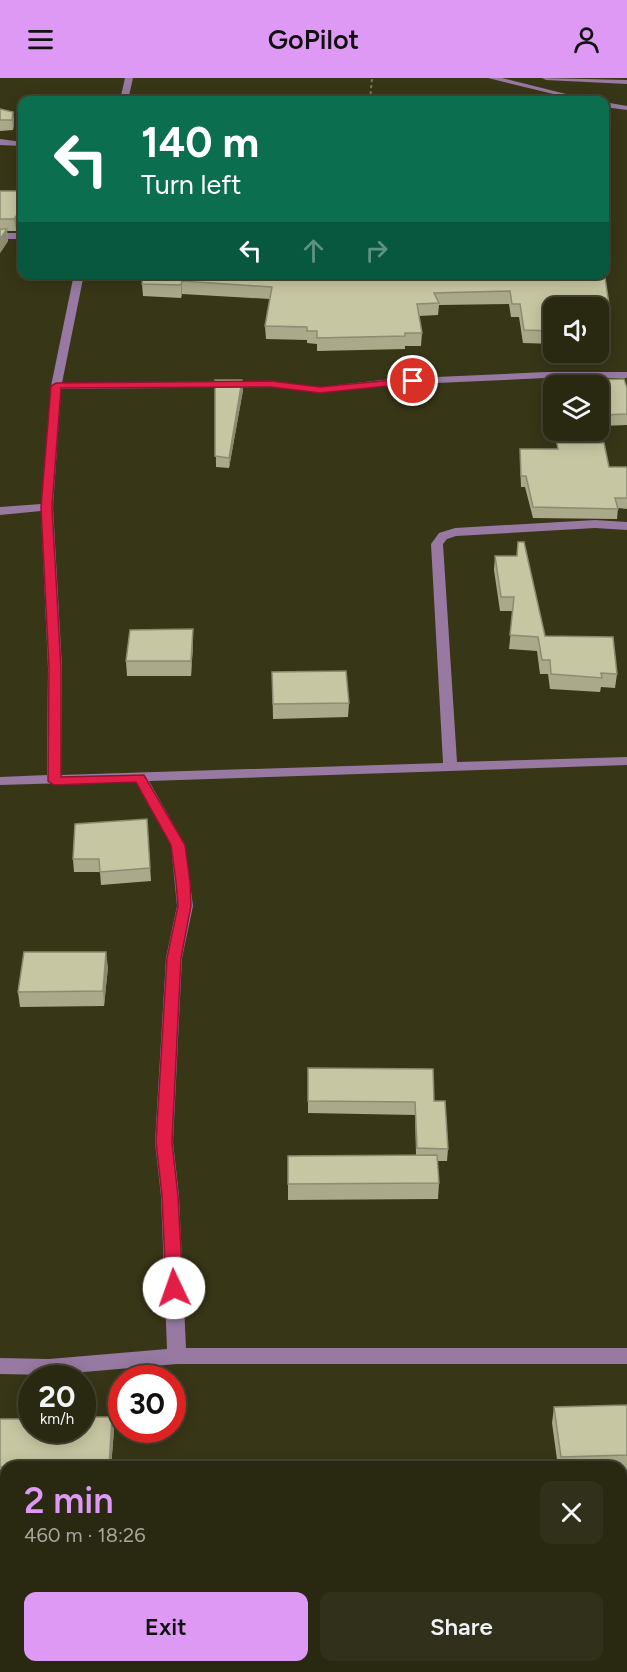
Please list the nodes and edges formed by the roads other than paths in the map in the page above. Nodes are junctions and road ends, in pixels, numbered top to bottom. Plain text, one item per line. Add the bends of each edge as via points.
1 (129, 78) edge
2 (492, 78) edge
3 (546, 78) edge
4 (627, 82) edge
5 (125, 96) edge
6 (569, 96) edge
7 (609, 105) edge
8 (627, 108) edge
9 (0, 142) edge
10 (18, 144) edge
11 (0, 236) edge
12 (18, 236) edge
13 (78, 279) edge
14 (627, 375) edge
15 (56, 386) junction
16 (47, 507) junction
17 (0, 511) edge
18 (627, 526) edge
19 (627, 761) edge
20 (450, 768) junction
21 (140, 778) junction
22 (0, 781) edge
23 (54, 781) junction
24 (177, 1356) junction
25 (627, 1356) edge
26 (0, 1366) edge

1 - 5 street
2 - 6 street
3 - 4 street
7 - 8 street
9 - 10 street
11 - 12 street
13 - 15 street
14 - 15 street via 415,381 320,390 271,384
15 - 16 street
16 - 17 street
16 - 23 street via 55,668
18 - 20 street via 595,524 442,536 437,544
19 - 20 street
20 - 21 street
21 - 23 street
21 - 24 street via 178,845 183,882 184,906 174,958 164,1142
22 - 23 street
24 - 25 street
24 - 26 street via 49,1367

